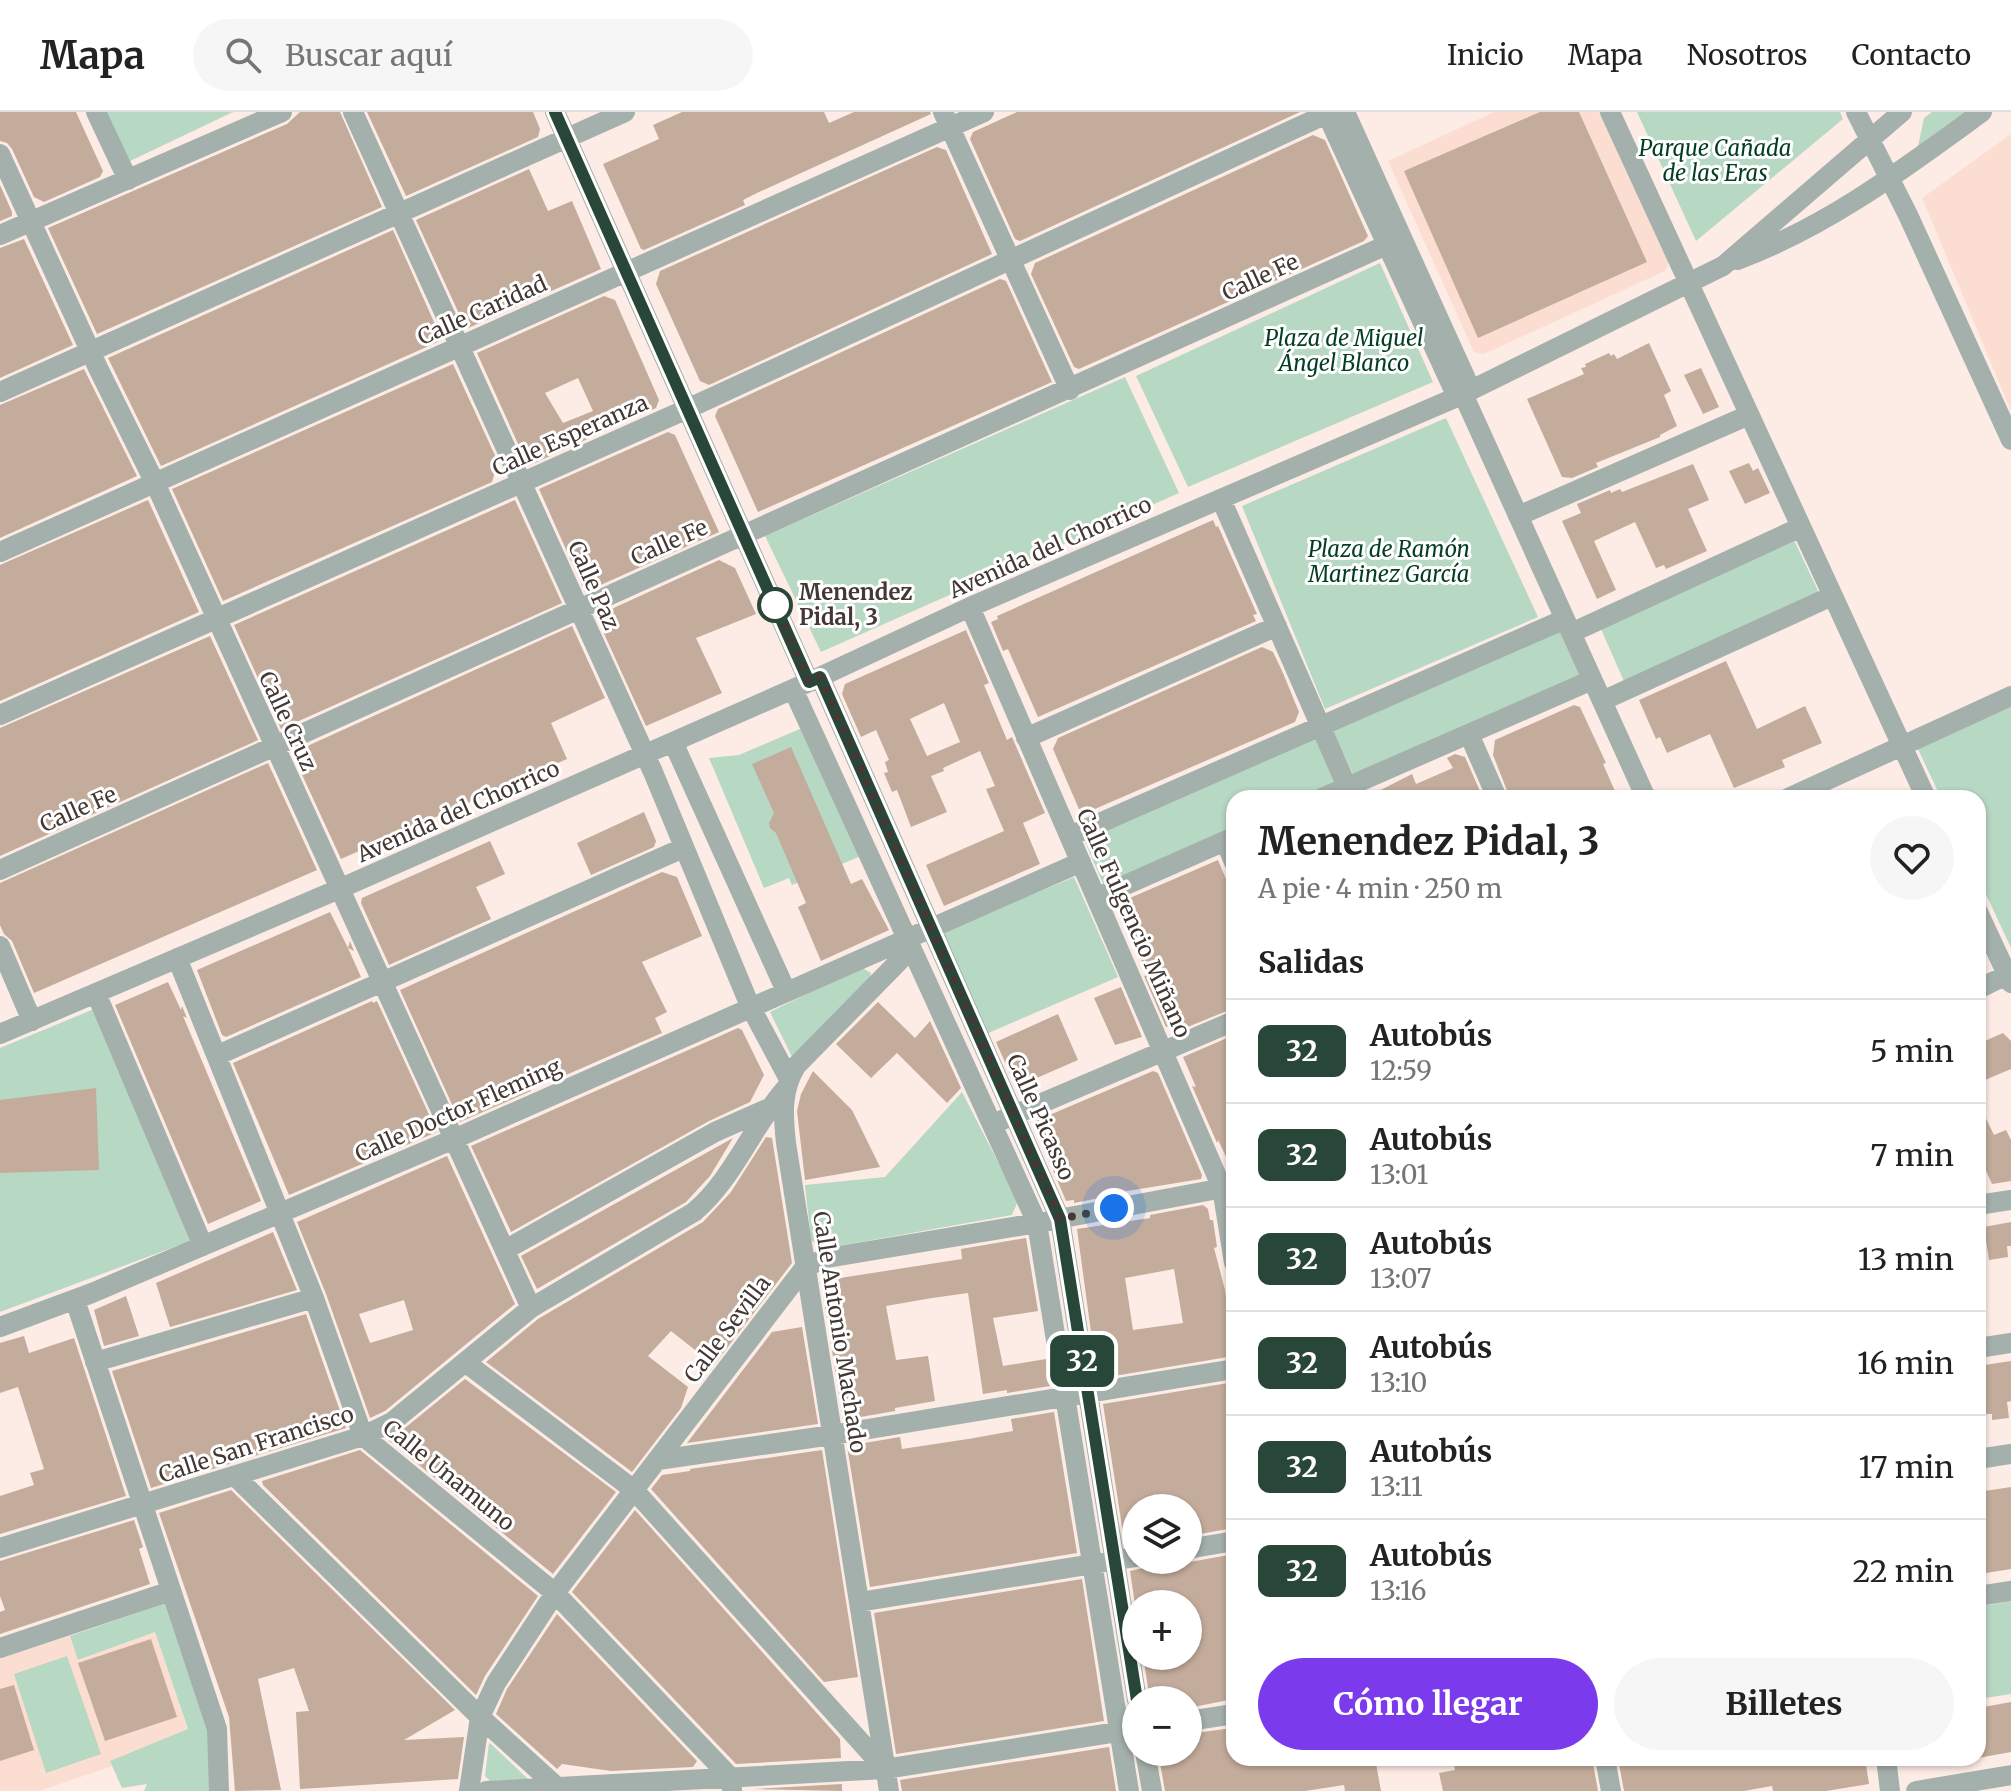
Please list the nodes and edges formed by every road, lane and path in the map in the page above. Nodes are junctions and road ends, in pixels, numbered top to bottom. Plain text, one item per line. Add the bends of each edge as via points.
1 (96, 112) edge
2 (282, 112) edge
3 (353, 112) edge
4 (555, 112) edge
5 (625, 112) edge
6 (984, 112) edge
7 (1332, 112) edge
8 (1610, 112) edge
9 (1856, 112) edge
10 (1902, 112) edge
11 (1982, 112) edge
12 (946, 119) edge
13 (567, 138) junction
14 (1869, 140) junction
15 (0, 154) edge
16 (128, 180) junction
17 (1890, 180) junction
18 (399, 213) junction
19 (31, 221) junction
20 (0, 235) edge
21 (1394, 242) junction
22 (1010, 261) junction
23 (1723, 266) junction
24 (626, 272) junction
25 (1688, 283) junction
26 (460, 347) junction
27 (91, 353) junction
28 (1070, 390) junction
29 (0, 392) edge
30 (1464, 393) junction
31 (687, 409) junction
32 (1749, 415) junction
33 (2011, 440) edge
34 (155, 483) junction
35 (522, 483) junction
36 (1221, 499) junction
37 (1518, 516) junction
38 (1801, 527) junction
39 (744, 535) junction
40 (0, 552) edge
41 (1832, 596) junction
42 (970, 607) junction
43 (579, 609) junction
44 (215, 619) junction
45 (1277, 626) junction
46 (1568, 626) junction
47 (1592, 680) junction
48 (807, 683) junction
49 (2011, 696) edge
50 (1602, 701) junction
51 (0, 715) edge
52 (1319, 725) junction
53 (1469, 734) junction
54 (1026, 738) junction
55 (673, 742) junction
56 (1902, 746) junction
57 (274, 747) junction
58 (645, 754) junction
59 (1349, 790) edge
60 (1354, 790) edge
61 (1494, 790) edge
62 (1642, 790) edge
63 (1806, 790) edge
64 (1922, 790) edge
65 (1070, 836) junction
66 (1226, 841) edge
67 (683, 848) junction
68 (1081, 862) junction
69 (0, 870) edge
70 (339, 889) junction
71 (1096, 898) junction
72 (930, 928) junction
73 (1986, 928) edge
74 (909, 944) junction
75 (0, 946) edge
76 (177, 958) junction
77 (2010, 977) edge
78 (382, 982) junction
79 (1986, 986) edge
80 (786, 991) junction
81 (96, 993) junction
82 (750, 1006) junction
83 (32, 1021) junction
84 (1226, 1024) edge
85 (0, 1034) edge
86 (1163, 1050) junction
87 (218, 1055) junction
88 (787, 1084) junction
89 (767, 1109) junction
90 (1014, 1115) junction
91 (992, 1125) junction
92 (454, 1139) junction
93 (1226, 1183) edge
94 (1226, 1187) edge
95 (2011, 1200) edge
96 (1986, 1203) edge
97 (281, 1213) junction
98 (1060, 1219) junction
99 (1037, 1223) junction
100 (203, 1246) junction
101 (505, 1250) junction
102 (805, 1267) junction
103 (314, 1298) junction
104 (75, 1300) junction
105 (531, 1308) junction
106 (0, 1327) edge
107 (2011, 1343) edge
108 (1986, 1347) edge
109 (95, 1362) junction
110 (465, 1362) junction
111 (1226, 1370) edge
112 (1088, 1393) junction
113 (1065, 1397) junction
114 (832, 1435) junction
115 (363, 1436) junction
116 (2011, 1454) edge
117 (1986, 1458) edge
118 (658, 1460) junction
119 (236, 1477) junction
120 (634, 1490) junction
121 (142, 1505) junction
122 (1226, 1542) edge
123 (1202, 1547) edge
124 (0, 1548) edge
125 (1122, 1559) edge
126 (1115, 1560) junction
127 (1092, 1564) junction
128 (171, 1591) junction
129 (2011, 1591) edge
130 (555, 1593) junction
131 (1986, 1595) edge
132 (859, 1602) junction
133 (0, 1648) edge
134 (1135, 1686) edge
135 (1122, 1703) edge
136 (877, 1714) junction
137 (1226, 1715) edge
138 (480, 1717) junction
139 (1202, 1719) edge
140 (849, 1726) junction
141 (1122, 1732) edge
142 (1129, 1766) edge
143 (1148, 1766) edge
144 (1606, 1766) edge
145 (1887, 1766) edge
146 (885, 1769) junction
147 (2011, 1775) edge
148 (731, 1784) edge
149 (557, 1787) junction
150 (219, 1791) edge
151 (469, 1791) edge
152 (486, 1791) edge
153 (889, 1791) edge
154 (1129, 1791) edge
155 (1152, 1791) edge
156 (1611, 1791) edge
157 (1890, 1791) edge
158 (1916, 1791) edge

1 - 16 street
2 - 16 street
3 - 18 street, Calle Paz
4 - 13 street
5 - 13 street
6 - 12 street, Calle Caridad
7 - 21 street
7 - 22 street, Calle Esperanza
8 - 25 street
9 - 14 street
10 - 14 street, Avenida del Chorrico
11 - 17 street
12 - 22 street
12 - 24 street, Calle Caridad
13 - 18 street
13 - 24 street
14 - 17 street
14 - 23 street, Avenida del Chorrico
15 - 19 street, Calle Cruz
16 - 19 street
17 - 23 street via 1776,246
17 - 33 street
18 - 26 street, Calle Paz
18 - 27 street
19 - 20 street
19 - 27 street, Calle Cruz
21 - 28 street, Calle Fe
21 - 30 street
22 - 28 street
22 - 31 street, Calle Esperanza
23 - 25 street, Avenida del Chorrico
24 - 26 street, Calle Caridad
24 - 31 street
25 - 30 street, Avenida del Chorrico
25 - 32 street
26 - 34 street, Calle Caridad
26 - 35 street, Calle Paz
27 - 29 street
27 - 34 street, Calle Cruz
28 - 39 street, Calle Fe
30 - 36 street, Avenida del Chorrico
30 - 37 street
31 - 35 street, Calle Esperanza
31 - 39 street
32 - 37 street
32 - 38 street
34 - 40 street, Calle Caridad
34 - 44 street, Calle Cruz
35 - 43 street, Calle Paz
35 - 44 street, Calle Esperanza
36 - 42 street, Avenida del Chorrico
36 - 45 street
37 - 46 street
38 - 41 street
38 - 46 street
39 - 43 street, Calle Fe
39 - 48 street
41 - 50 street
41 - 56 street
42 - 48 street, Avenida del Chorrico
42 - 54 street, Calle Fulgencio Miñano
43 - 57 street, Calle Fe
43 - 58 street, Calle Paz
44 - 51 street, Calle Esperanza
44 - 57 street, Calle Cruz
45 - 52 street
45 - 54 street
46 - 47 street
46 - 52 street
47 - 50 street
47 - 53 street
48 - 55 street, Avenida del Chorrico
48 - 72 street, Calle Picasso
48 - 74 street
49 - 56 street
50 - 62 street
52 - 59 street
52 - 65 street
53 - 60 street
53 - 61 street
54 - 65 street, Calle Fulgencio Miñano
55 - 58 street, Avenida del Chorrico
55 - 80 street
56 - 63 street
56 - 64 street
57 - 69 street, Calle Fe
57 - 70 street, Calle Cruz
58 - 67 street, Calle Paz
58 - 70 street, Avenida del Chorrico
65 - 68 street, Calle Fulgencio Miñano
66 - 71 street
67 - 78 street
67 - 82 street, Calle Paz
68 - 71 street, Calle Fulgencio Miñano
68 - 72 street, Calle Doctor Fleming
70 - 76 street, Avenida del Chorrico
70 - 78 street, Calle Cruz
71 - 86 street, Calle Fulgencio Miñano
72 - 74 street, Calle Doctor Fleming
72 - 90 street, Calle Picasso
73 - 77 street
74 - 80 street, Calle Doctor Fleming
74 - 88 street via 796,1066
74 - 91 street
75 - 83 street
76 - 81 street, Avenida del Chorrico
76 - 87 street, Calle Unamuno
77 - 79 street
78 - 87 street
78 - 92 street, Calle Cruz
80 - 82 street, Calle Doctor Fleming
81 - 83 street, Avenida del Chorrico
81 - 100 street
82 - 88 street, Calle Paz
82 - 92 street, Calle Doctor Fleming
83 - 85 street, Avenida del Chorrico
84 - 86 street
86 - 90 street
86 - 93 street, Calle Fulgencio Miñano
87 - 97 street, Calle Unamuno
88 - 89 street, Calle San Francisco
88 - 102 street, Calle Antonio Machado via 783,1118
89 - 101 street via 715,1132
89 - 105 street, Calle San Francisco via 703,1205
90 - 91 street
90 - 98 street, Calle Picasso
91 - 99 street
92 - 97 street, Calle Doctor Fleming
92 - 101 street, Calle Cruz
94 - 98 street
95 - 96 street
97 - 100 street, Calle Doctor Fleming
97 - 103 street, Calle Unamuno
98 - 99 street
98 - 112 street, Calle Picasso
99 - 102 street via 827,1258
99 - 113 street
100 - 104 street, Calle Doctor Fleming
101 - 105 street, Calle Cruz
102 - 114 street, Calle Antonio Machado
102 - 118 street, Calle Sevilla
103 - 109 street
103 - 115 street, Calle Unamuno
104 - 106 street, Calle Doctor Fleming
104 - 109 street
105 - 110 street, Calle San Francisco
107 - 108 street
109 - 121 street
110 - 115 street, Calle San Francisco via 392,1422
110 - 120 street
111 - 112 street
112 - 113 street
112 - 126 street, Calle Picasso
113 - 114 street
113 - 127 street
114 - 118 street
114 - 132 street, Calle Antonio Machado
115 - 119 street, Calle San Francisco
115 - 130 street, Calle Unamuno
116 - 117 street
118 - 120 street, Calle Sevilla
119 - 121 street, Calle San Francisco
119 - 138 street
120 - 130 street, Calle Sevilla
120 - 140 street
121 - 124 street, Calle San Francisco
121 - 128 street
122 - 123 street
125 - 126 street
126 - 127 street
126 - 134 street, Calle Picasso
127 - 132 street
127 - 135 street
128 - 133 street
128 - 150 street via 217,1729
129 - 131 street
130 - 138 street, Calle Sevilla
130 - 148 street, Calle Unamuno
132 - 136 street, Calle Antonio Machado
136 - 140 street
136 - 146 street, Calle Antonio Machado
137 - 139 street
138 - 149 street
138 - 151 street, Calle Sevilla
140 - 146 street
141 - 146 street
142 - 154 street
143 - 155 street
144 - 156 street
145 - 157 street
146 - 148 street
146 - 153 street, Calle Antonio Machado
147 - 158 street
148 - 149 street
149 - 152 street

